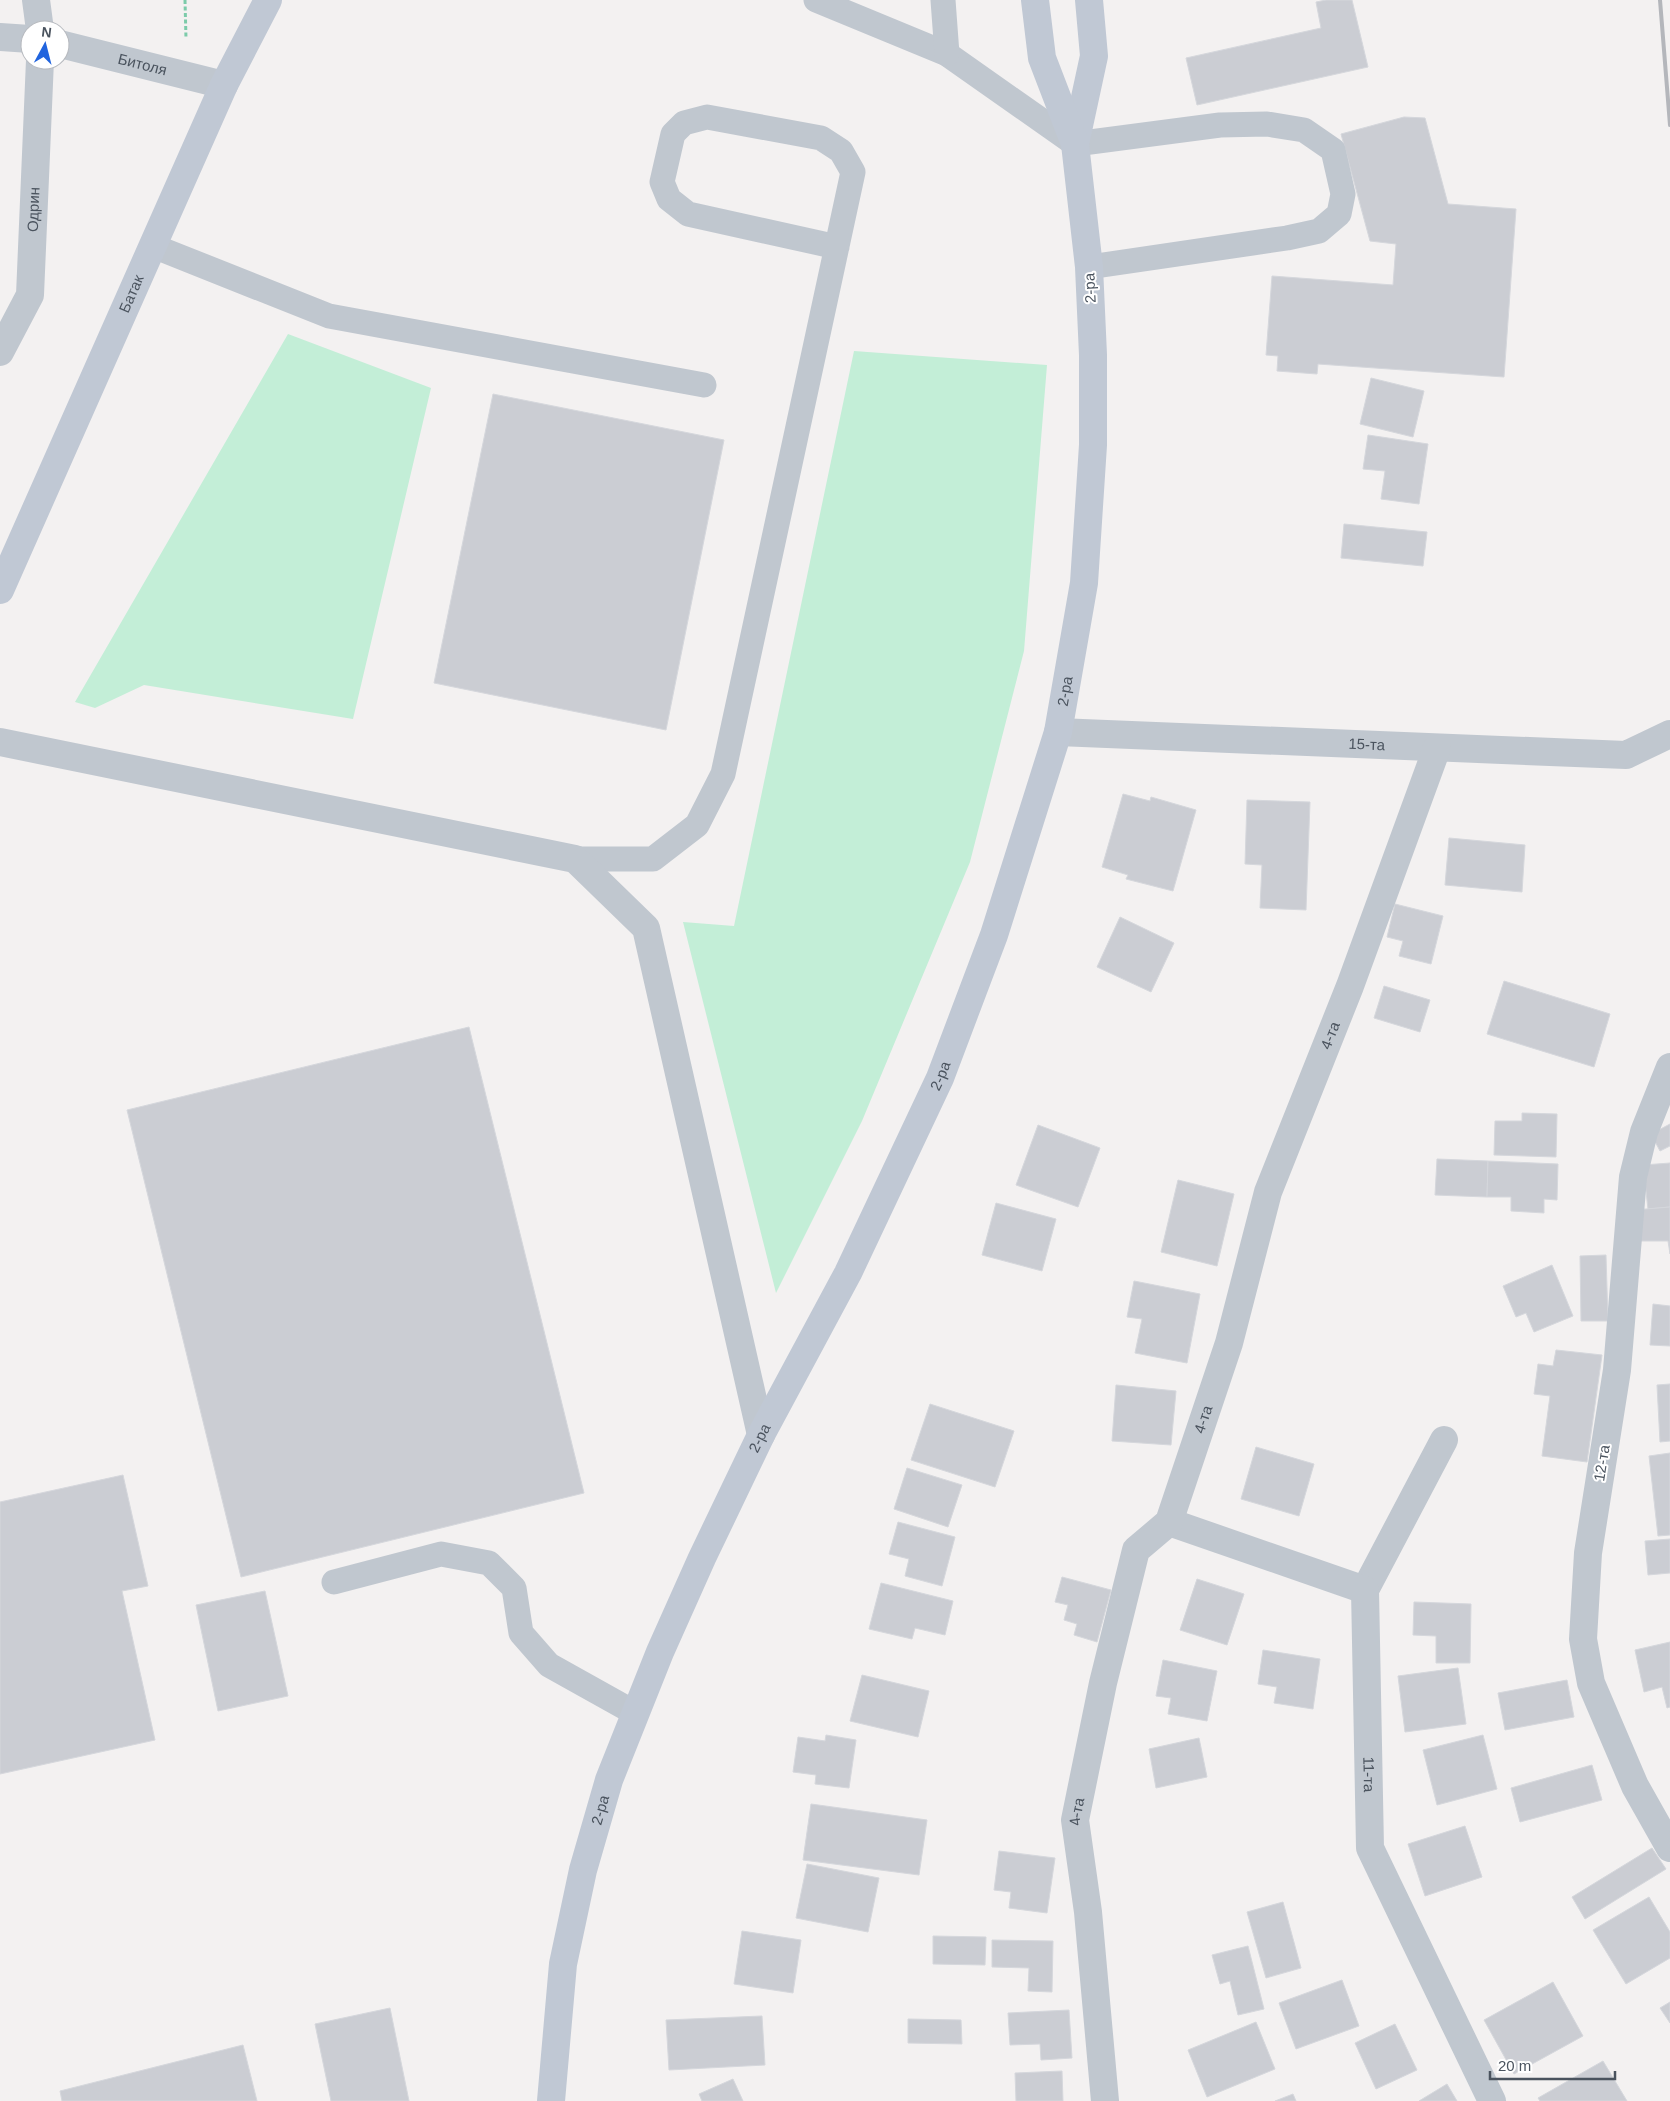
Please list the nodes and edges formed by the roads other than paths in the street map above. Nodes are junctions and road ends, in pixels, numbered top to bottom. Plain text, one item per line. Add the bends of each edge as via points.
1 (36, 0) edge
2 (268, 0) edge
3 (816, 0) edge
4 (943, 0) edge
5 (1035, 0) edge
6 (1089, 0) edge
7 (39, 20) edge
8 (0, 37) edge
9 (20, 38) edge
10 (70, 46) edge
11 (946, 54) junction
12 (40, 70) edge
13 (224, 84) junction
14 (1075, 144) junction
15 (153, 246) junction
16 (837, 246) junction
17 (1089, 267) junction
18 (0, 352) edge
19 (704, 385) dead end
20 (0, 590) edge
21 (1058, 732) junction
22 (1670, 734) edge
23 (0, 742) edge
24 (1437, 748) junction
25 (575, 859) junction
26 (1670, 1067) edge
27 (761, 1436) junction
28 (1444, 1440) dead end
29 (1169, 1522) junction
30 (334, 1582) dead end
31 (1365, 1590) junction
32 (635, 1713) junction
33 (1670, 1848) edge
34 (551, 2101) edge
35 (1106, 2101) edge
36 (1492, 2101) edge

1 - 7 street
2 - 13 main road, Батак
3 - 11 lane
4 - 11 lane
5 - 14 main road, 2-ра via 1042,58
6 - 14 main road via 1094,56
8 - 9 street
10 - 13 street, Битоля
11 - 14 lane
12 - 18 street, Одрин via 30,295
13 - 15 main road, Батак
14 - 17 main road, 2-ра
14 - 17 lane via 1220,125 1267,124 1304,130 1332,150 1343,194 1339,214 1318,231
15 - 19 lane via 329,316
15 - 20 main road, Батак
16 - 16 lane via 853,172 840,151 822,138 707,117 684,123 673,134 662,182 669,199 688,214
16 - 25 lane via 723,774 697,825 653,859
17 - 21 main road, 2-ра via 1093,445 1084,583
21 - 24 street, 15-та
21 - 27 main road, 2-ра via 994,935 940,1078 848,1273
22 - 24 street, 15-та via 1626,755
23 - 25 street
24 - 29 street, 4-та via 1350,986 1268,1192 1229,1343
25 - 27 street via 646,928
26 - 33 street, 12-та via 1644,1132 1633,1177 1617,1370 1588,1553 1583,1639 1591,1683 1635,1786
27 - 32 main road, 2-ра via 702,1558
28 - 31 street, 11-та
29 - 31 street
29 - 35 street, 4-та via 1136,1550 1103,1683 1075,1820 1088,1912
30 - 32 lane via 441,1554 489,1563 514,1588 521,1633 549,1665
31 - 36 street, 11-та via 1370,1848
32 - 34 main road, 2-ра via 609,1780 583,1870 563,1964

